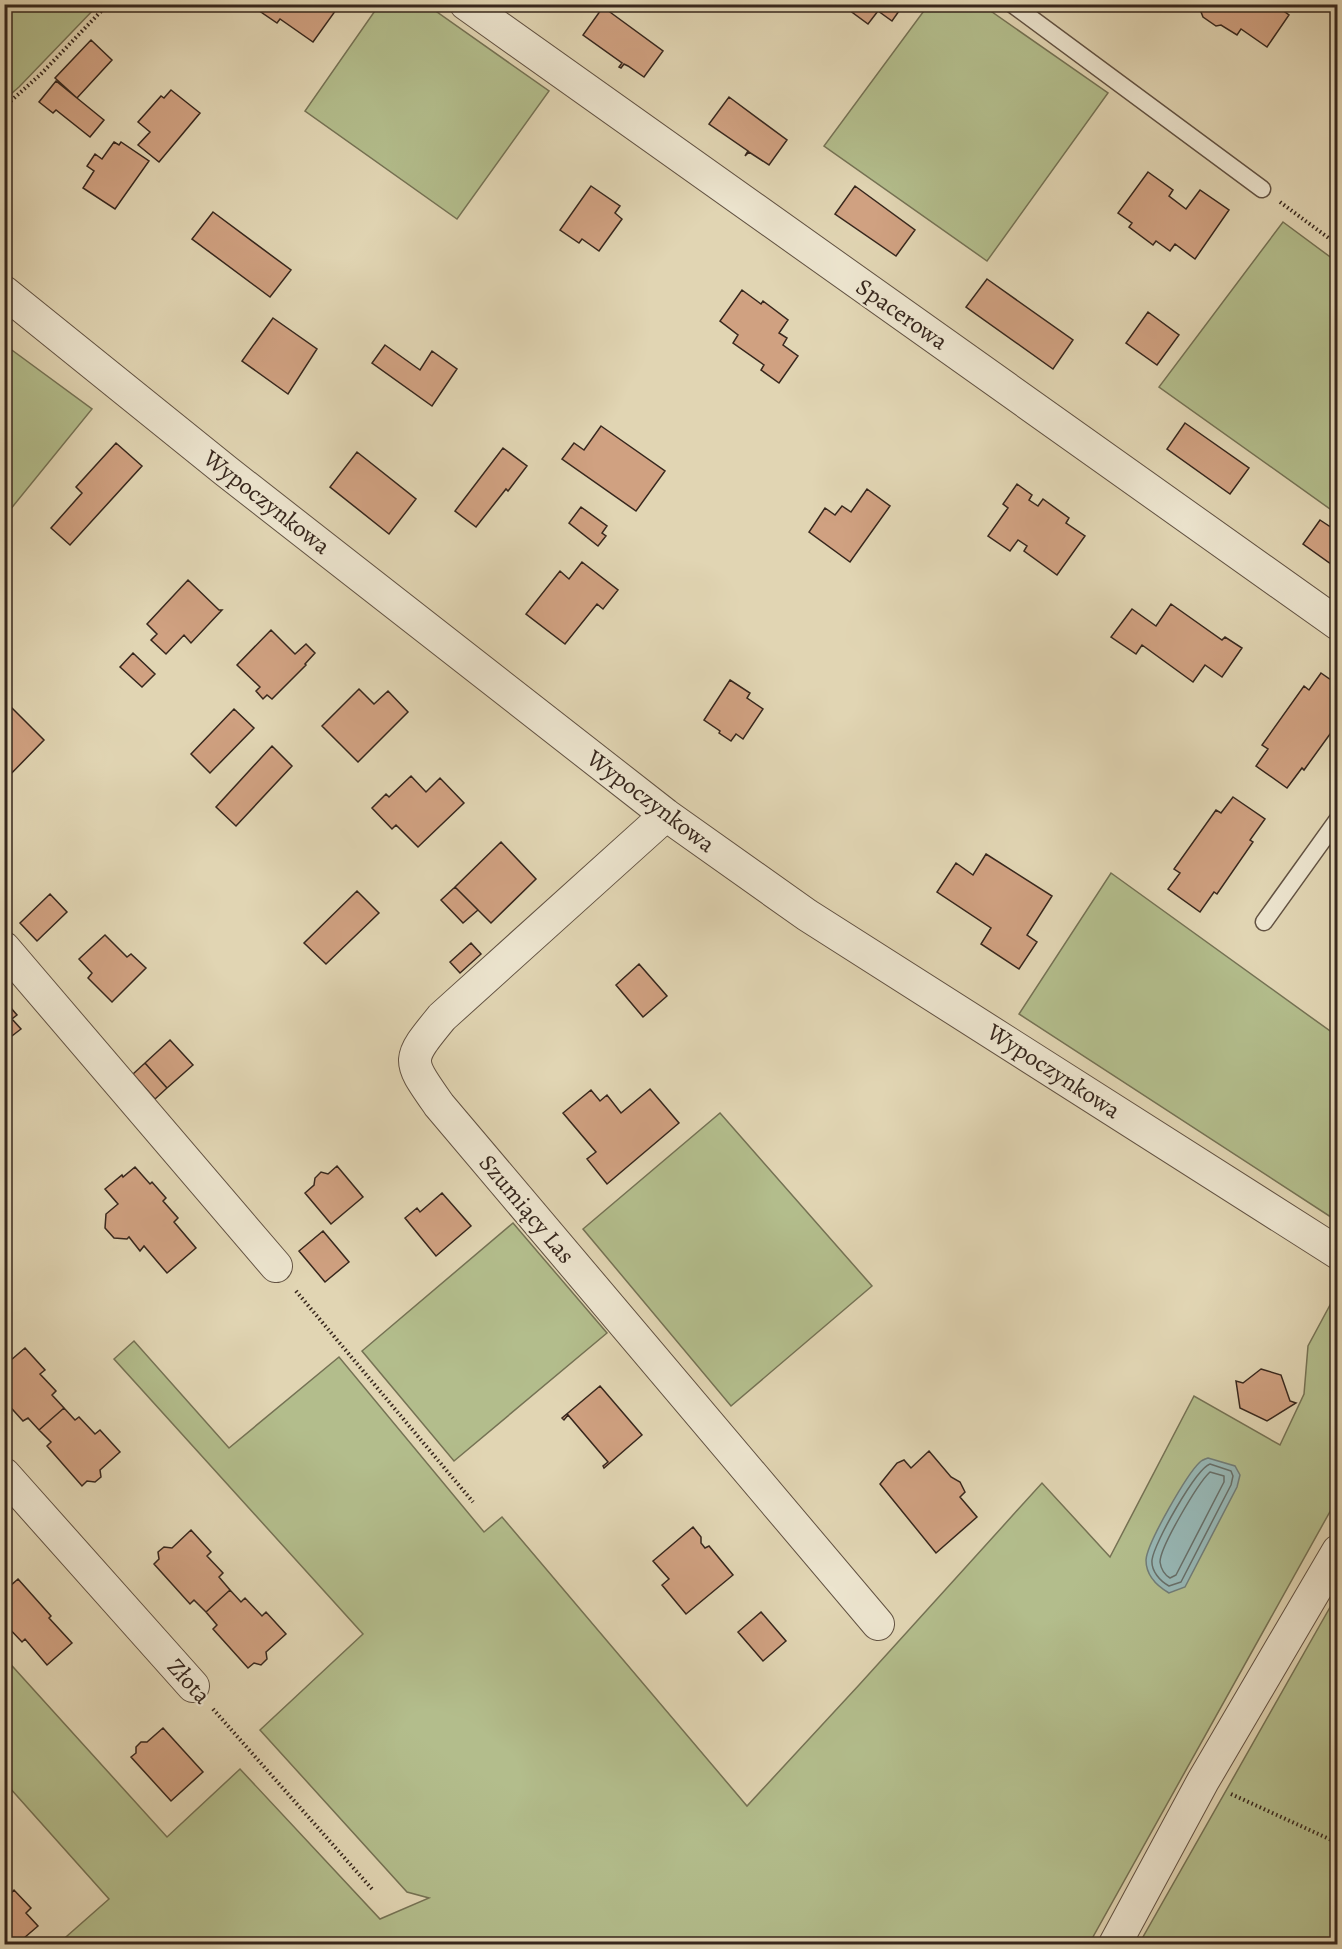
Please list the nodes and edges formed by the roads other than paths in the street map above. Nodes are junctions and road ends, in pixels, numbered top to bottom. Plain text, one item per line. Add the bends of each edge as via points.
1 (466, 4) edge
2 (1012, 4) edge
3 (1262, 189) road end
4 (4, 292) edge
5 (1338, 624) edge
6 (666, 815) junction
7 (1338, 819) edge
8 (1264, 922) dead end
9 (4, 948) edge
10 (1338, 1253) edge
11 (276, 1266) road end
12 (4, 1474) edge
13 (1338, 1551) edge
14 (878, 1624) dead end
15 (193, 1686) road end
16 (1115, 1944) edge

1 - 5 street, Spacerowa
2 - 3 lane
4 - 6 street, Wypoczynkowa
6 - 10 street, Wypoczynkowa via 807,915
6 - 14 street, Szumiący Las via 442,1017 417,1047 416,1072 438,1105
7 - 8 lane
9 - 11 street
12 - 15 street, Złota
13 - 16 street via 1203,1781

